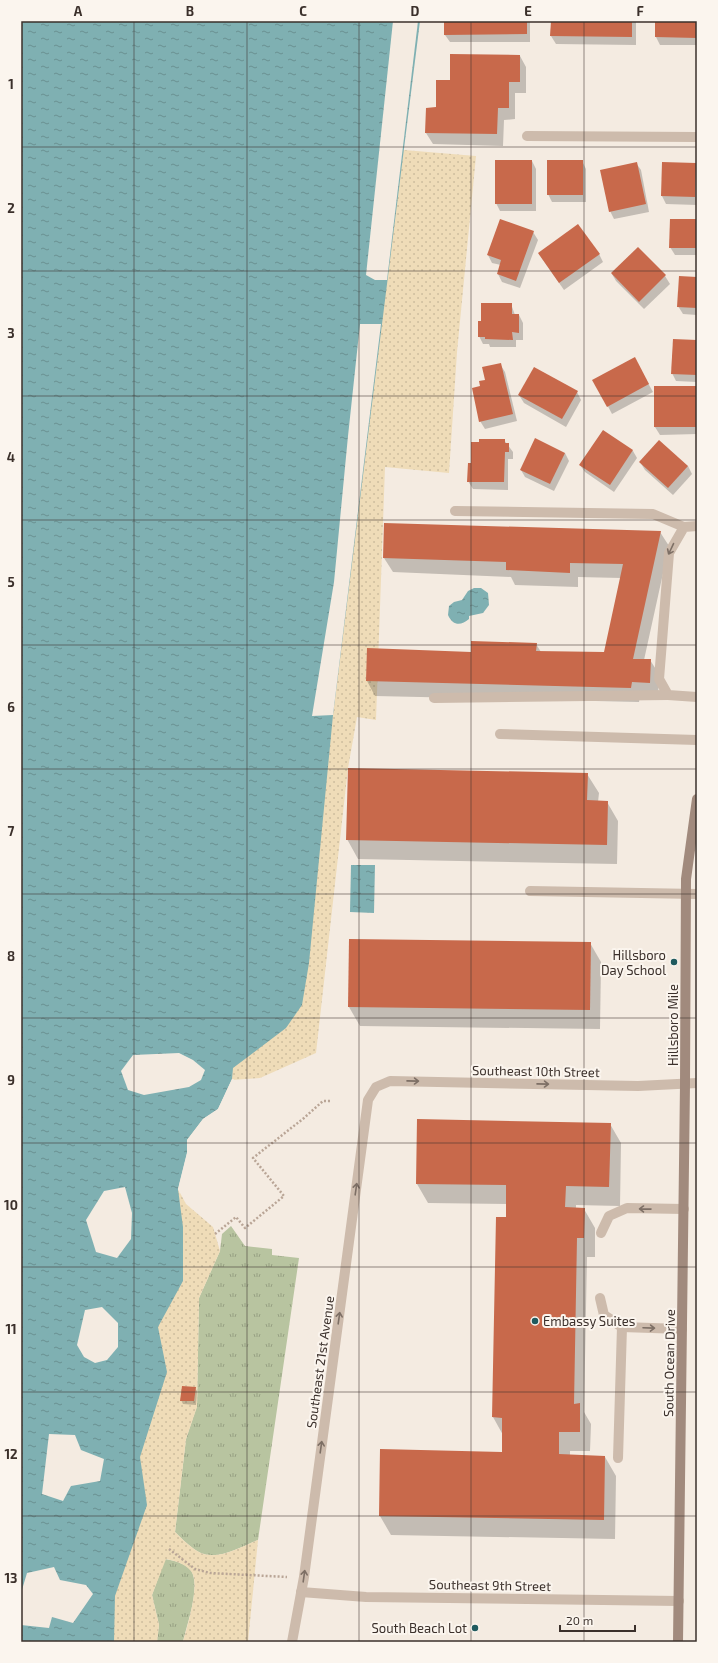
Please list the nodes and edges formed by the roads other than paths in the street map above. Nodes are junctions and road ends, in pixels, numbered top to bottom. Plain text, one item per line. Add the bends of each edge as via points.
1 (527, 136) dead end
2 (697, 137) edge
3 (455, 510) dead end
4 (697, 526) edge
5 (684, 527) junction
6 (668, 695) junction
7 (697, 697) edge
8 (434, 698) dead end
9 (500, 734) dead end
10 (697, 740) edge
11 (697, 799) edge
12 (530, 891) dead end
13 (686, 894) junction
14 (697, 894) edge
15 (697, 1083) edge
16 (685, 1084) junction
17 (376, 1087) joint
18 (684, 1209) junction
19 (601, 1234) dead end
20 (600, 1298) dead end
21 (622, 1327) junction
22 (682, 1329) junction
23 (618, 1458) dead end
24 (301, 1592) junction
25 (679, 1600) junction
26 (292, 1642) edge
27 (678, 1642) edge

1 - 2 street
3 - 5 street via 653,514
4 - 5 street
5 -> 6 street via 668,553 659,679
6 - 7 street
6 - 8 street
9 - 10 street
11 - 13 main road, Hillsboro Mile
12 - 13 street
13 - 14 street
13 - 16 main road, Hillsboro Mile
15 - 16 street, Southeast 10th Street
17 -> 16 street, Southeast 10th Street via 390,1081 638,1086
16 - 18 main road, South Ocean Drive
24 -> 17 street, Southeast 21st Avenue via 368,1100
18 -> 19 street via 627,1208 609,1216
18 - 22 main road, South Ocean Drive
20 - 21 street via 604,1315
21 -> 22 street
21 - 23 street
22 - 25 main road, South Ocean Drive
24 - 25 street, Southeast 9th Street via 366,1597
24 - 26 street, Southeast 21st Avenue
25 - 27 main road, South Ocean Drive

